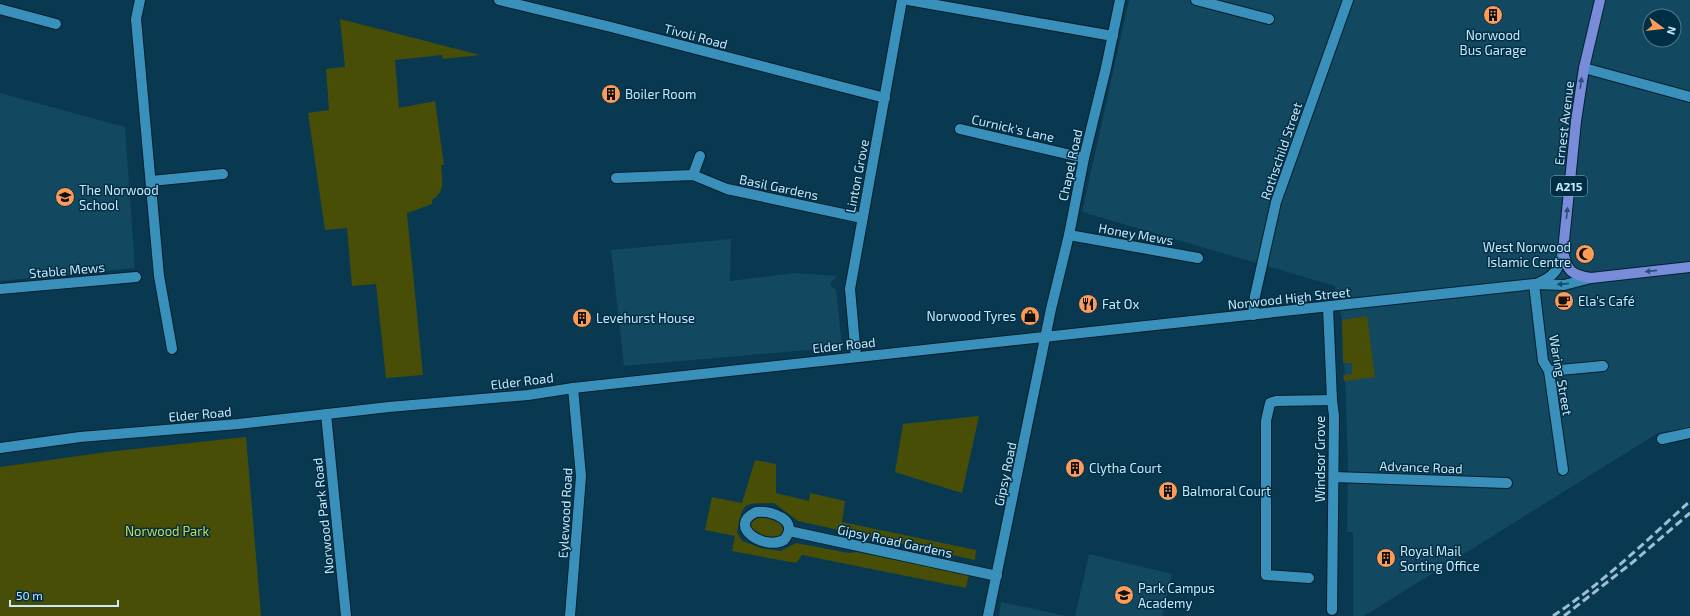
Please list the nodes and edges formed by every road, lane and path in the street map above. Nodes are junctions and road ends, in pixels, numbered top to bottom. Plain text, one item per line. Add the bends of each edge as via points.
1 (140, 0) edge
2 (503, 0) edge
3 (902, 0) edge
4 (908, 0) edge
5 (1120, 0) edge
6 (1196, 0) edge
7 (1348, 0) edge
8 (1600, 0) edge
9 (0, 9) edge
10 (1269, 19) dead end
11 (56, 24) dead end
12 (1113, 36) junction
13 (1584, 68) junction
14 (1690, 97) edge
15 (885, 98) junction
16 (960, 129) dead end
17 (700, 156) dead end
18 (1084, 158) junction
19 (223, 174) dead end
20 (693, 175) junction
21 (616, 178) dead end
22 (151, 181) junction
23 (862, 218) junction
24 (1069, 235) junction
25 (1563, 252) junction
26 (1198, 258) dead end
27 (1690, 267) edge
28 (136, 277) dead end
29 (1591, 278) junction
30 (1534, 284) junction
31 (0, 289) edge
32 (1328, 307) junction
33 (1254, 315) junction
34 (1046, 336) junction
35 (172, 349) dead end
36 (856, 357) junction
37 (1603, 366) dead end
38 (1549, 371) junction
39 (573, 388) junction
40 (1332, 400) junction
41 (326, 414) junction
42 (1690, 433) edge
43 (1662, 439) dead end
44 (0, 448) edge
45 (1563, 470) dead end
46 (1334, 477) junction
47 (1507, 483) dead end
48 (789, 531) dead end
49 (997, 576) junction
50 (1309, 578) dead end
51 (1332, 610) dead end
52 (346, 616) edge
53 (570, 616) edge
54 (988, 616) edge

1 - 22 street via 136,19
2 - 15 street, Tivoli Road
3 - 15 street, Linton Grove
4 - 12 street
5 - 12 street, Chapel Road
6 - 10 street
7 - 33 street, Rothschild Street via 1276,202 1255,296
8 - 13 main road, Ernest Avenue / A215
9 - 11 street
12 - 18 street, Chapel Road
13 - 14 street
25 -> 13 main road, Ernest Avenue / A215
15 - 23 street, Linton Grove
16 - 18 street, Curnick's Lane
17 - 20 street
18 - 24 street, Chapel Road
19 - 22 street
20 - 21 street, Basil Gardens
20 - 23 street, Basil Gardens via 727,189
22 - 35 street via 159,276
23 - 36 street, Linton Grove via 850,289
24 - 26 street, Honey Mews
24 - 34 street, Chapel Road
25 - 29 main road, A215 via 1569,270 1579,276
25 - 30 street, Norwood High Street via 1554,274
27 -> 29 main road, A215
28 - 31 street, Stable Mews
29 -> 30 street, Norwood High Street via 1564,285
30 - 32 street, Norwood High Street
30 - 38 street, Waring Street via 1543,361
32 - 33 street, Norwood High Street
32 - 40 street, Windsor Grove
33 - 34 street, Norwood High Street
34 - 36 street, Elder Road
34 - 49 street, Gipsy Road
36 - 39 street, Elder Road
37 - 38 street
38 - 45 street, Waring Street
39 - 41 street, Elder Road via 528,395
39 - 53 street, Eylewood Road via 581,476
40 - 46 street, Windsor Grove
40 - 50 street via 1276,401 1270,403 1266,421 1266,575
41 - 44 street, Elder Road via 80,437
41 - 52 street, Norwood Park Road
42 - 43 street
46 - 47 street, Advance Road
46 - 51 street, Windsor Grove
48 - 49 street, Gipsy Road Gardens
49 - 54 street, Gipsy Road

